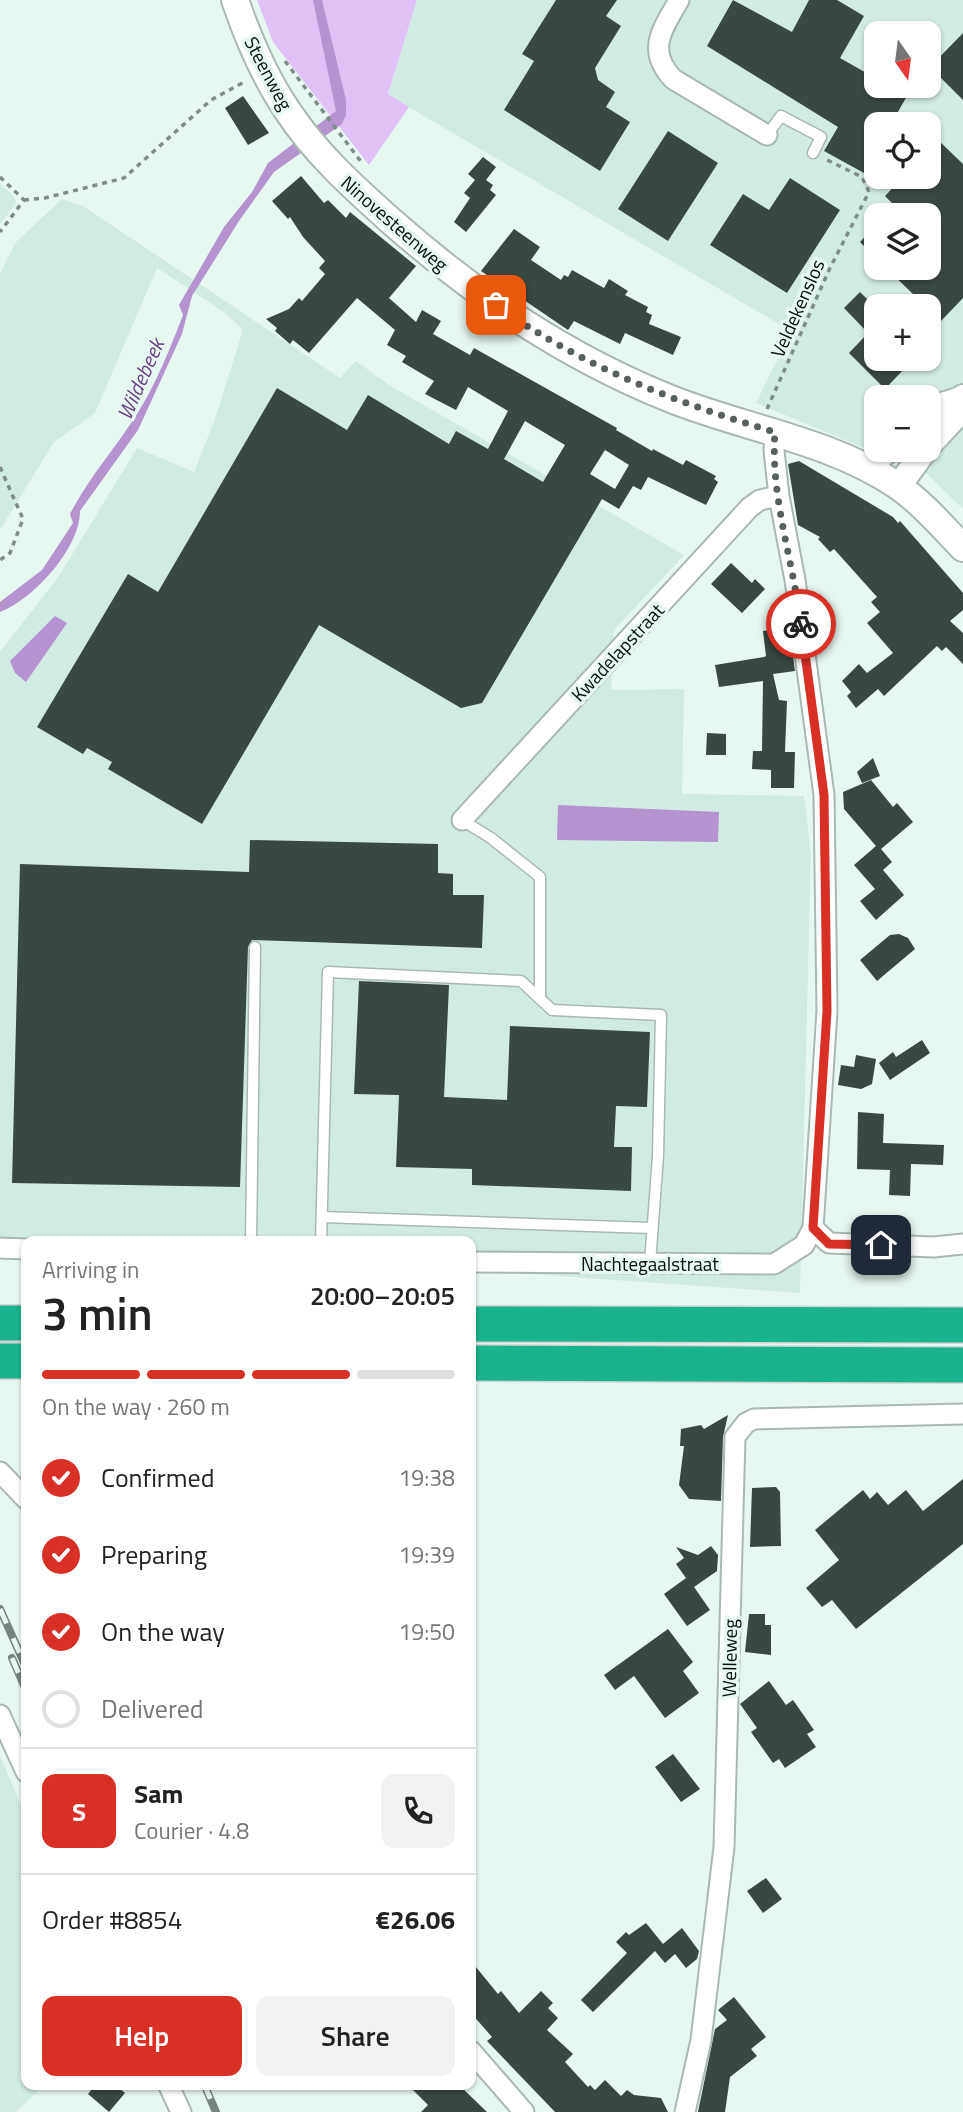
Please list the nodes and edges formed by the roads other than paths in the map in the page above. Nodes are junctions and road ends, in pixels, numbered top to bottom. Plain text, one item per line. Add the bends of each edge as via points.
1 (234, 0) edge
2 (679, 0) edge
3 (767, 135) joint
4 (310, 142) joint
5 (813, 153) road end
6 (962, 398) edge
7 (941, 405) edge
8 (767, 430) junction
9 (941, 432) edge
10 (873, 462) edge
11 (916, 462) edge
12 (866, 468) junction
13 (898, 487) junction
14 (779, 496) junction
15 (963, 548) edge
16 (462, 820) joint
17 (255, 947) dead end
18 (540, 998) junction
19 (321, 1217) junction
20 (652, 1228) junction
21 (813, 1228) junction
22 (251, 1236) edge
23 (321, 1236) edge
24 (963, 1244) edge
25 (0, 1248) edge
26 (21, 1249) edge
27 (476, 1262) edge
28 (650, 1263) junction
29 (0, 1323) edge
30 (21, 1323) edge
31 (476, 1324) edge
32 (963, 1325) edge
33 (0, 1361) edge
34 (21, 1361) edge
35 (476, 1363) edge
36 (963, 1365) edge
37 (963, 1414) edge
38 (0, 1472) edge
39 (21, 1494) edge
40 (0, 1715) edge
41 (21, 1761) edge
42 (476, 2057) edge
43 (172, 2090) edge
44 (181, 2112) edge
45 (524, 2112) edge
46 (685, 2112) edge

1 - 4 main road, Steenweg via 271,83
2 - 3 street via 659,39 662,67 673,79
3 - 5 lane via 781,116 821,137
4 - 8 main road, Ninovesteenweg via 342,177 437,260 550,341 673,400
6 - 7 street
6 - 9 street via 955,416
8 - 12 main road, Ninovesteenweg
8 - 14 street
10 - 12 street
11 - 13 street
12 - 13 main road, Ninovesteenweg
13 - 15 main road, Ninovesteenweg
14 - 16 street, Kwadelapstraat via 750,507
14 - 21 street via 824,795 827,1011
16 - 18 lane via 540,877
17 - 22 lane
18 - 19 lane via 521,981 328,972
18 - 20 lane via 552,1010 660,1015
19 - 20 lane
19 - 23 lane
20 - 28 lane
21 - 24 street via 829,1244
21 - 28 street, Nachtegaalstraat via 804,1245 774,1264
25 - 26 street
27 - 28 street, Nachtegaalstraat
29 - 30 highway
31 - 32 highway
33 - 34 highway
35 - 36 highway
37 - 46 street, Welleweg via 754,1419 735,1437 724,1847 701,2040
38 - 39 street
40 - 41 street
42 - 45 street
43 - 44 street

